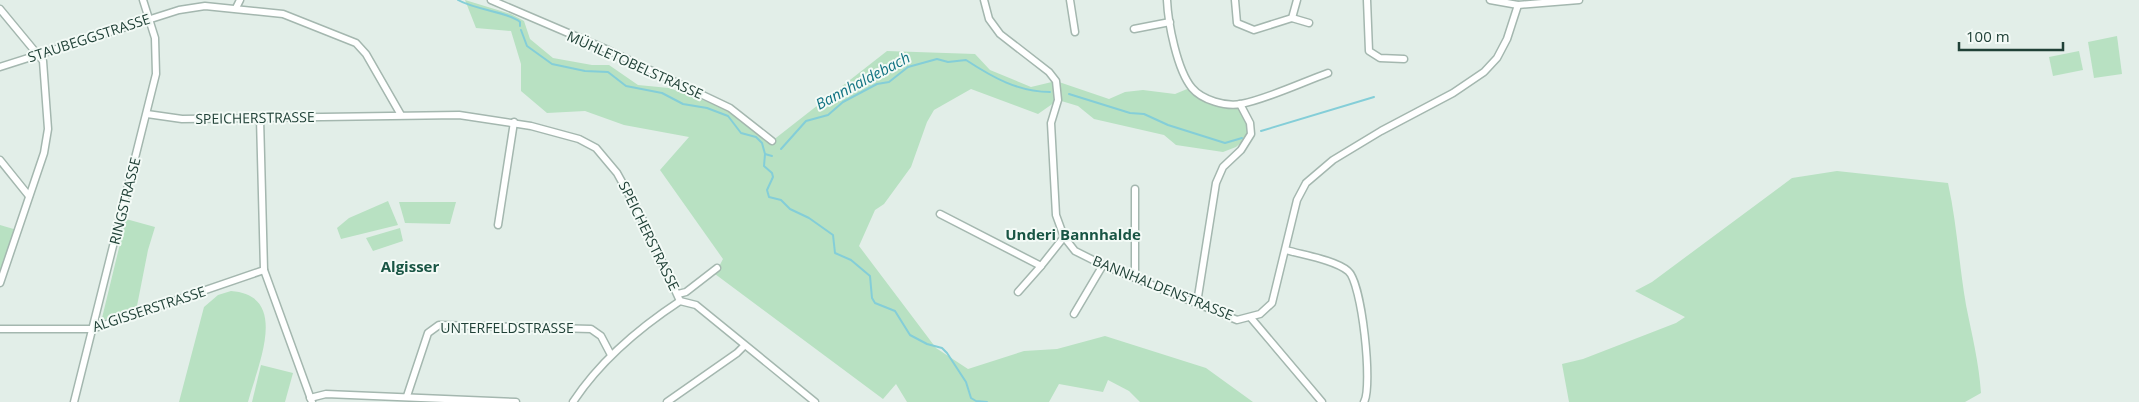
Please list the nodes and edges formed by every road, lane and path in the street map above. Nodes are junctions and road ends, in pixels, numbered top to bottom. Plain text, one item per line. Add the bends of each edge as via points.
1 (144, 0) edge
2 (216, 0) edge
3 (240, 0) edge
4 (491, 0) edge
5 (984, 0) edge
6 (1070, 0) edge
7 (1167, 0) edge
8 (1235, 0) edge
9 (1297, 0) edge
10 (1367, 0) edge
11 (1490, 0) edge
12 (1579, 0) edge
13 (1533, 2) edge
14 (1518, 5) junction
15 (220, 7) junction
16 (236, 8) junction
17 (0, 9) edge
18 (149, 18) junction
19 (1292, 18) junction
20 (1170, 22) junction
21 (1309, 23) dead end
22 (1134, 29) dead end
23 (1075, 32) dead end
24 (37, 55) junction
25 (1404, 59) dead end
26 (0, 67) edge
27 (1328, 73) dead end
28 (1240, 104) junction
29 (147, 114) junction
30 (401, 115) junction
31 (260, 118) junction
32 (514, 122) junction
33 (772, 141) dead end
34 (0, 160) edge
35 (1135, 189) dead end
36 (29, 196) junction
37 (940, 214) dead end
38 (498, 224) dead end
39 (1064, 237) junction
40 (1286, 250) junction
41 (1103, 265) junction
42 (1040, 266) junction
43 (717, 268) dead end
44 (264, 270) junction
45 (1135, 278) junction
46 (0, 283) edge
47 (1018, 292) dead end
48 (679, 298) junction
49 (1197, 303) junction
50 (1074, 314) dead end
51 (1251, 318) junction
52 (0, 329) edge
53 (92, 329) junction
54 (744, 346) junction
55 (611, 355) junction
56 (407, 396) junction
57 (311, 400) edge
58 (74, 402) edge
59 (516, 402) edge
60 (573, 402) edge
61 (667, 402) edge
62 (815, 402) edge
63 (1322, 402) edge
64 (1364, 402) edge

1 - 18 street, RINGSTRASSE
2 - 15 street
3 - 16 street
4 - 33 street, MÜHLETOBELSTRASSE via 608,50 730,108
5 - 39 street, BANNHALDENSTRASSE via 989,19 1000,34 1056,81 1058,100 1051,123 1056,215
6 - 23 street
7 - 20 street
8 - 19 street via 1237,23 1254,30
9 - 19 street
10 - 25 street via 1369,51 1380,58
11 - 14 street
12 - 13 street
13 - 14 street
14 - 40 street, BANNHALDENSTRASSE via 1507,39 1497,58 1484,72 1453,93 1381,130 1318,171 1306,183 1297,200
15 - 16 street, STAUBEGGSTRASSE
15 - 18 street, STAUBEGGSTRASSE via 194,7
16 - 30 street, STAUBEGGSTRASSE via 283,14 356,43 366,54
17 - 24 street
18 - 24 street, STAUBEGGSTRASSE
18 - 29 street, RINGSTRASSE via 157,64
19 - 21 street
20 - 22 street
20 - 28 street via 1174,46 1192,87 1204,98
24 - 26 street, STAUBEGGSTRASSE
24 - 36 street via 43,61 48,130 44,153
27 - 28 street
28 - 49 street via 1250,122 1251,134 1223,168 1216,182
29 - 31 street, SPEICHERSTRASSE via 182,119
29 - 53 street, RINGSTRASSE
30 - 31 street, SPEICHERSTRASSE
30 - 32 street, SPEICHERSTRASSE via 459,115
31 - 44 street
32 - 38 street
32 - 48 street, SPEICHERSTRASSE via 579,139 604,156 626,188
34 - 36 street
35 - 45 street
36 - 46 street
37 - 42 street
39 - 41 street, BANNHALDENSTRASSE via 1075,251
39 - 42 street
40 - 51 street, BANNHALDENSTRASSE via 1272,303 1268,309
40 - 64 street via 1340,266 1353,276 1367,360 1368,394
41 - 45 street, BANNHALDENSTRASSE
41 - 50 street
42 - 47 street
43 - 48 street
44 - 53 street, ALGISSERSTRASSE
44 - 57 street
45 - 49 street, BANNHALDENSTRASSE
48 - 54 street via 696,305
48 - 55 street, SPEICHERSTRASSE
49 - 51 street, BANNHALDENSTRASSE via 1237,320
51 - 63 street
52 - 53 street, ALGISSERSTRASSE
53 - 58 street, RINGSTRASSE
54 - 61 street
54 - 62 street
55 - 56 street, UNTERFELDSTRASSE via 601,336 591,329 439,325 428,333
55 - 60 street, SPEICHERSTRASSE
56 - 57 street via 326,394
56 - 59 street

